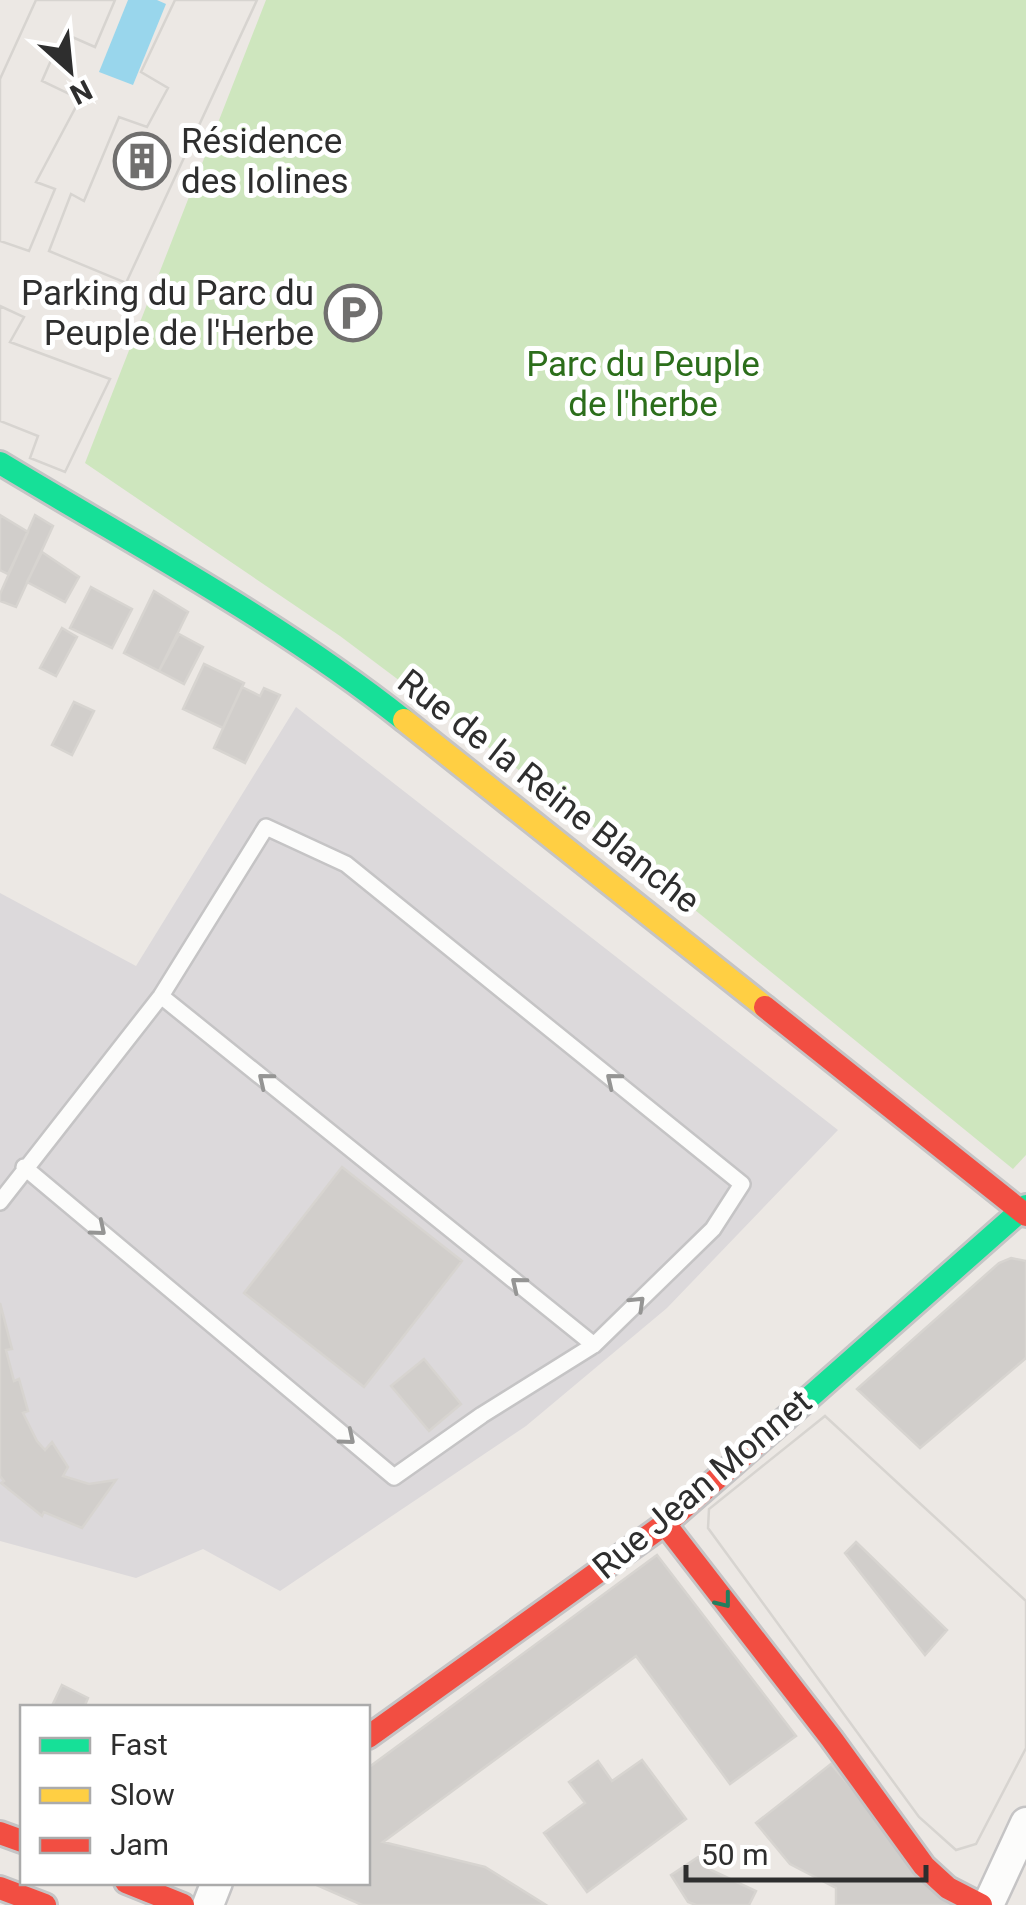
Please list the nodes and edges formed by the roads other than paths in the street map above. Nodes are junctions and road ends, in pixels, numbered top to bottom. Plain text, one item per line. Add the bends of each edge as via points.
1 (0, 463) edge
2 (160, 996) junction
3 (24, 1167) junction
4 (0, 1202) edge
5 (1024, 1211) edge
6 (594, 1345) junction
7 (664, 1524) junction
8 (370, 1736) edge
9 (1026, 1823) edge
10 (133, 1885) edge
11 (0, 1888) edge
12 (45, 1905) edge
13 (183, 1905) edge
14 (984, 1905) edge

1 - 5 street, Rue de la Reine Blanche via 374,696
2 - 3 lane
6 -> 2 lane
6 -> 2 lane via 714,1228 742,1184 346,864 266,826
3 - 4 lane
3 -> 6 lane via 394,1476
5 - 7 street, Rue Jean Monnet
7 - 8 street, Rue Jean Monnet
7 -> 14 street via 924,1866 948,1888
9 - 14 street
10 - 13 street
11 - 12 street

